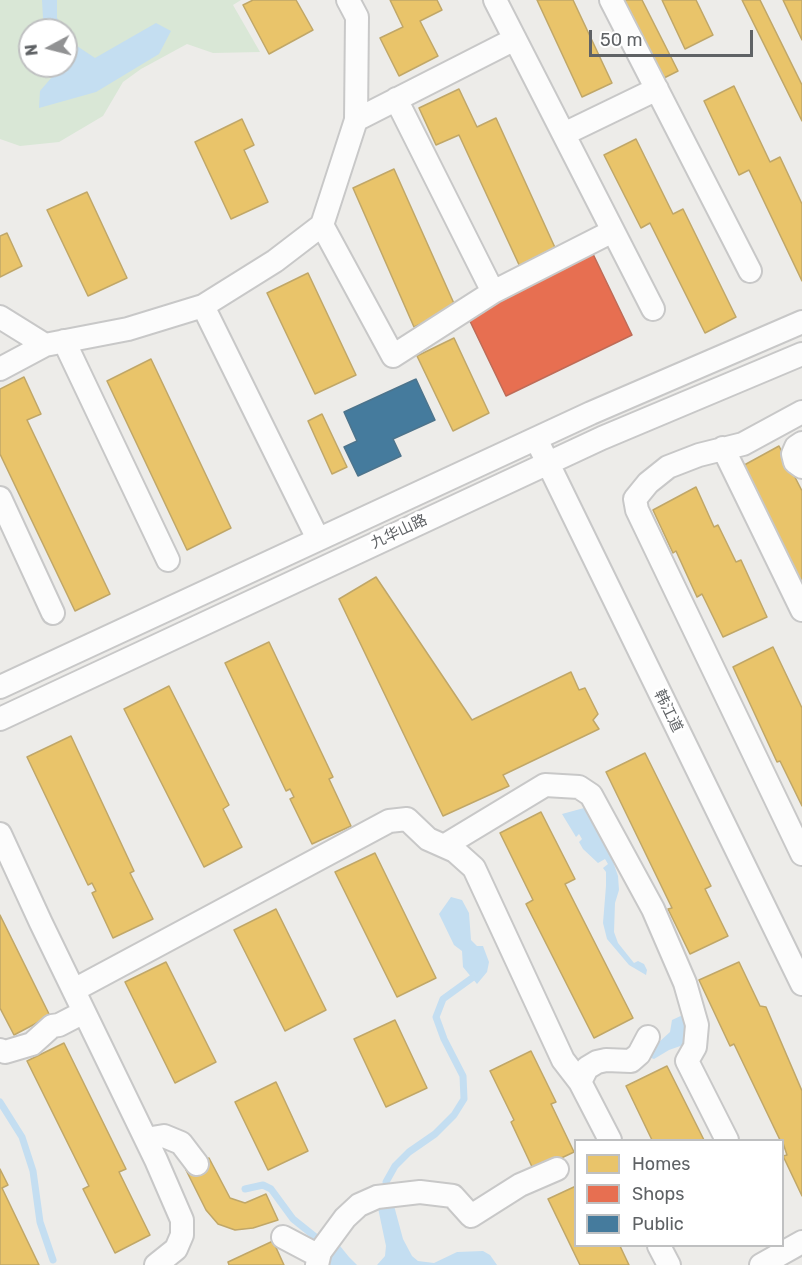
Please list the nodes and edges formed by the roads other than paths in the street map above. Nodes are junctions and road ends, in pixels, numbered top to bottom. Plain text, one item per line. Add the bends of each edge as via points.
1 (348, 0) edge
2 (495, 0) edge
3 (611, 0) edge
4 (515, 39) junction
5 (657, 89) junction
6 (396, 99) junction
7 (356, 120) junction
8 (564, 134) junction
9 (322, 225) junction
10 (613, 231) junction
11 (750, 271) dead end
12 (493, 292) junction
13 (203, 306) junction
14 (653, 309) dead end
15 (0, 317) edge
16 (802, 322) edge
17 (54, 343) junction
18 (802, 354) edge
19 (0, 369) edge
20 (794, 416) edge
21 (536, 438) junction
22 (801, 443) edge
23 (723, 448) junction
24 (547, 463) junction
25 (802, 467) edge
26 (0, 498) edge
27 (318, 539) junction
28 (168, 560) dead end
29 (802, 610) edge
30 (53, 613) dead end
31 (0, 687) edge
32 (0, 719) edge
33 (0, 834) edge
34 (444, 846) junction
35 (802, 854) edge
36 (802, 984) edge
37 (74, 990) junction
38 (84, 1012) junction
39 (644, 1045) dead end
40 (0, 1050) edge
41 (580, 1082) junction
42 (146, 1139) junction
43 (609, 1139) edge
44 (726, 1139) edge
45 (197, 1164) dead end
46 (556, 1169) dead end
47 (283, 1237) dead end
48 (802, 1242) edge
49 (660, 1247) edge
50 (322, 1252) edge
51 (771, 1258) edge
52 (156, 1265) edge
53 (669, 1265) edge

1 - 7 street via 357,17
2 - 4 street
3 - 5 street
4 - 6 street
4 - 8 street
5 - 8 street
5 - 11 street
6 - 7 street
6 - 12 street
7 - 9 street
8 - 10 street
9 - 12 street via 393,356
9 - 13 street via 275,261
10 - 12 street
10 - 14 street
13 - 17 street via 128,329
13 - 27 street
15 - 17 street
16 - 21 street, 九华山路
17 - 19 street
17 - 28 street
18 - 24 street, 九华山路
20 - 22 street
20 - 23 street via 743,444
21 - 24 street, 韩江道
21 - 27 street, 九华山路
22 - 25 street via 794,450 794,458
23 - 29 street
23 - 35 street via 668,467 636,499 637,510
24 - 32 street, 九华山路
24 - 36 street, 韩江道
26 - 30 street
27 - 31 street, 九华山路
33 - 37 street
34 - 37 street via 428,839 407,819 389,821
34 - 41 street via 474,868 563,1060
34 - 44 street via 545,785 579,787 591,795 653,909 685,983 697,1025 695,1047 687,1061
37 - 38 street
38 - 40 street via 52,1026 32,1044
38 - 42 street
39 - 41 street via 631,1061 597,1062 587,1068
41 - 43 street
42 - 45 street via 164,1136 181,1143
42 - 52 street via 182,1220 182,1235 176,1249
46 - 50 street via 520,1185 471,1216 453,1196 420,1192 387,1196 360,1205
47 - 50 street
48 - 51 street
49 - 53 street

